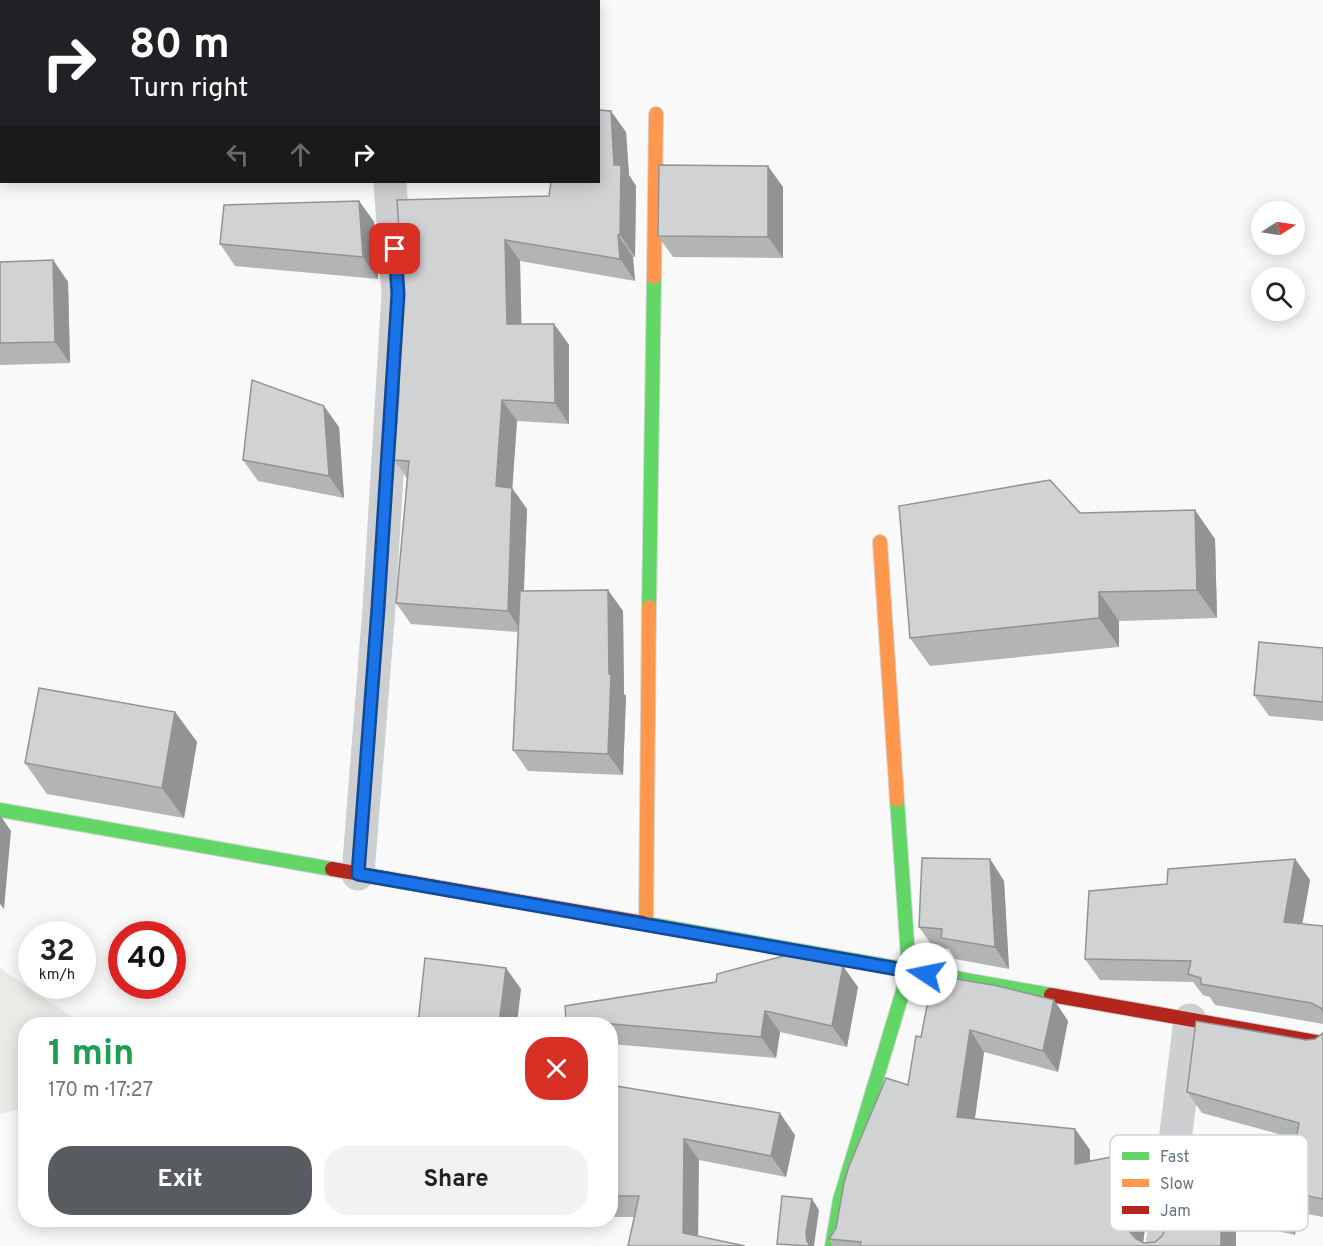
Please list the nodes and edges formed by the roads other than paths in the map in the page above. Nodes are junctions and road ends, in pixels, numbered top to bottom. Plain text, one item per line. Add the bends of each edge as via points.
1 (656, 114) dead end
2 (390, 183) edge
3 (880, 542) dead end
4 (0, 810) edge
5 (358, 874) junction
6 (646, 924) junction
7 (909, 971) junction
8 (1190, 1020) junction
9 (1323, 1044) edge
10 (1176, 1135) edge
11 (1164, 1231) edge
12 (832, 1246) edge
13 (1162, 1246) edge

1 - 6 street
2 - 5 street via 398,294
3 - 7 street
4 - 5 street
5 - 6 street
6 - 7 street
7 - 8 street
7 - 12 street via 840,1200
8 - 9 street
8 - 10 street
11 - 13 street

